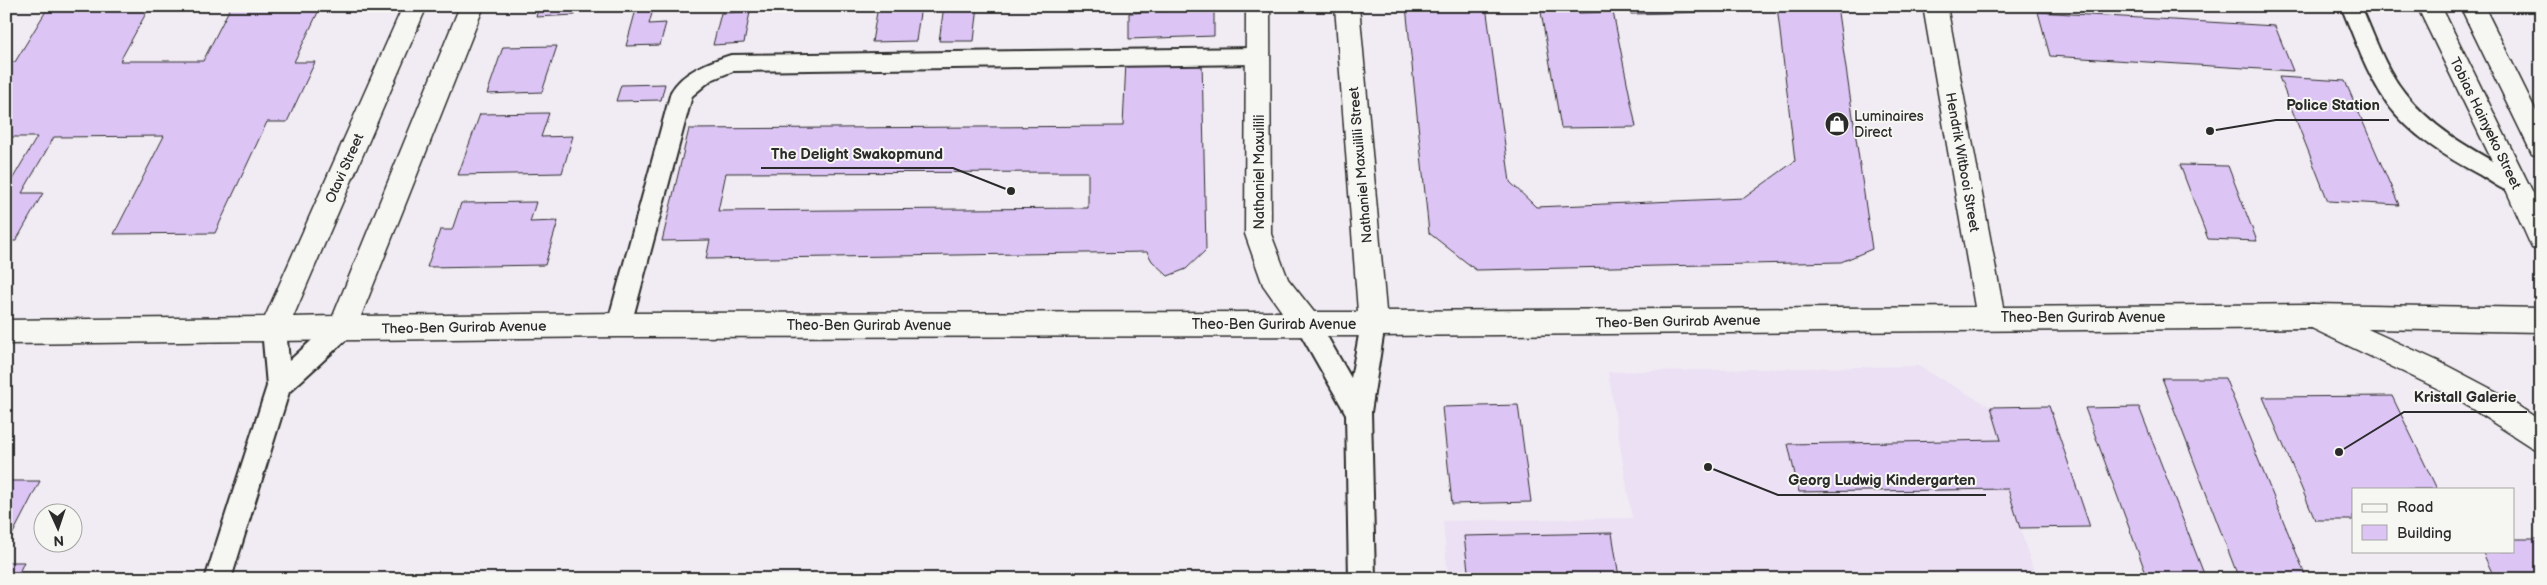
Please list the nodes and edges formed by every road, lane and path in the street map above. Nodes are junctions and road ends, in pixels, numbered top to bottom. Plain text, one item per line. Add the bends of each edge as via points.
1 (415, 6) edge
2 (472, 6) edge
3 (1258, 6) edge
4 (1346, 6) edge
5 (1935, 6) edge
6 (2351, 6) edge
7 (2429, 6) edge
8 (2472, 6) edge
9 (1258, 56) junction
10 (2541, 148) edge
11 (2517, 185) junction
12 (2541, 240) edge
13 (2313, 316) junction
14 (1991, 318) junction
15 (2541, 320) edge
16 (1307, 324) junction
17 (1373, 324) junction
18 (619, 325) junction
19 (342, 328) junction
20 (274, 329) junction
21 (6, 332) edge
22 (279, 386) junction
23 (1358, 412) junction
24 (2541, 438) edge
25 (218, 579) edge
26 (1362, 579) edge

1 - 20 street, Otavi Street
2 - 19 street
3 - 9 street, Nathaniel Maxuilili
4 - 17 street, Nathaniel Maxuilili Street
5 - 14 street, Hendrik Witbooi Street
6 - 11 lane via 2384,81 2414,119 2464,155
7 - 11 street, Tobias Hainyeko Street
8 - 10 street
9 - 16 street, Nathaniel Maxuilili via 1258,234 1277,285
9 - 18 lane via 732,63 703,74 682,92
11 - 12 street, Tobias Hainyeko Street
13 - 14 street, Theo-Ben Gurirab Avenue
13 - 15 street, Theo-Ben Gurirab Avenue
13 - 24 street via 2423,364 2508,412
14 - 17 street, Theo-Ben Gurirab Avenue
16 - 17 street, Theo-Ben Gurirab Avenue
16 - 18 street, Theo-Ben Gurirab Avenue
16 - 23 lane
17 - 23 lane
18 - 19 street, Theo-Ben Gurirab Avenue
19 - 20 street, Theo-Ben Gurirab Avenue
19 - 22 lane
20 - 21 street, Theo-Ben Gurirab Avenue
20 - 22 lane
22 - 25 lane
23 - 26 lane

